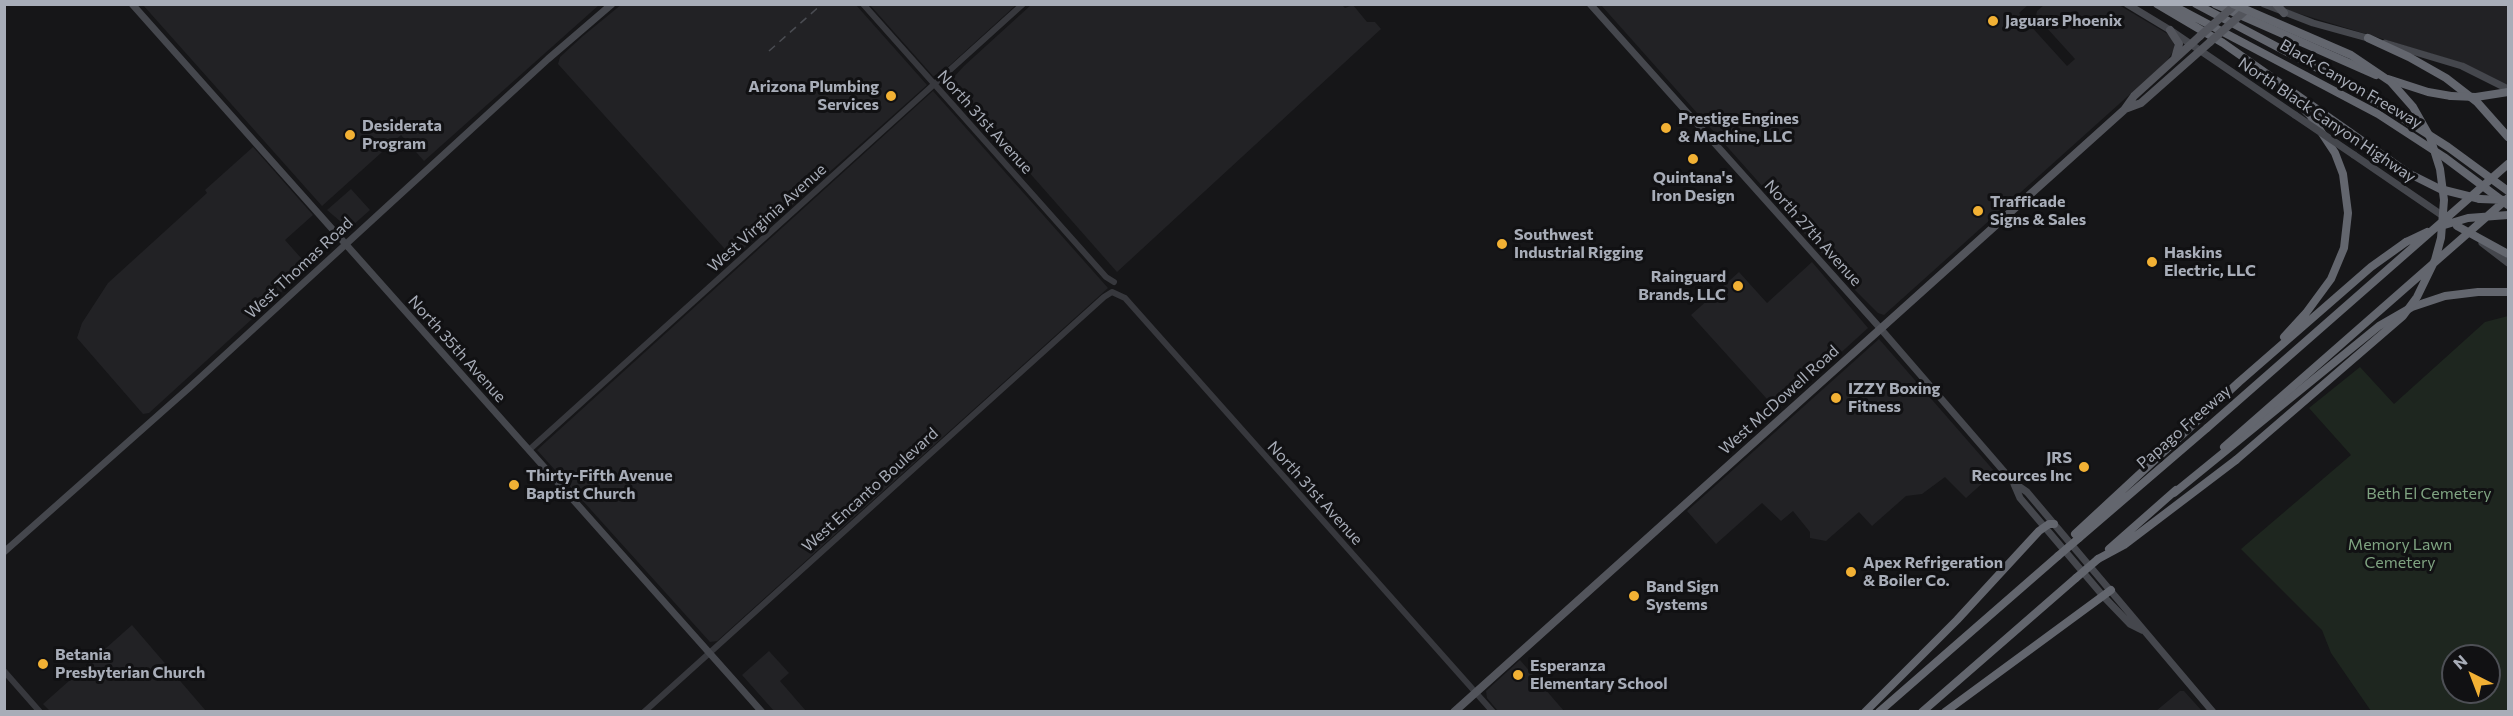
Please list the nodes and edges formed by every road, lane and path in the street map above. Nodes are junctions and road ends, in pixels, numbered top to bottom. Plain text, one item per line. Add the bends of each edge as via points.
1 (132, 4) edge
2 (612, 4) edge
3 (863, 4) edge
4 (1023, 4) edge
5 (1590, 4) edge
6 (2127, 4) edge
7 (2157, 4) edge
8 (2170, 4) edge
9 (2188, 4) edge
10 (2196, 4) edge
11 (2215, 4) edge
12 (2264, 4) edge
13 (2276, 4) edge
14 (2234, 5) edge
15 (2249, 7) edge
16 (2284, 13) junction
17 (2170, 30) junction
18 (2368, 38) junction
19 (2191, 45) junction
20 (2200, 51) junction
21 (2174, 60) junction
22 (2322, 70) junction
23 (2266, 74) junction
24 (934, 85) junction
25 (2508, 90) edge
26 (2124, 110) junction
27 (2508, 137) edge
28 (2508, 164) edge
29 (2508, 191) edge
30 (2508, 199) edge
31 (2508, 205) edge
32 (2508, 215) edge
33 (2457, 226) junction
34 (345, 243) junction
35 (2508, 254) edge
36 (2508, 263) edge
37 (1114, 282) dead end
38 (2508, 292) edge
39 (1117, 293) joint
40 (2309, 316) junction
41 (1880, 328) junction
42 (2226, 449) junction
43 (528, 450) junction
44 (2014, 483) junction
45 (2054, 524) junction
46 (2044, 526) junction
47 (2077, 536) junction
48 (4, 552) edge
49 (2098, 559) junction
50 (2111, 590) junction
51 (2104, 597) junction
52 (2142, 630) junction
53 (710, 653) junction
54 (4, 671) edge
55 (1476, 692) junction
56 (40, 711) edge
57 (644, 711) edge
58 (762, 711) edge
59 (1454, 711) edge
60 (1493, 711) edge
61 (1865, 711) edge
62 (1879, 711) edge
63 (1922, 711) edge
64 (1946, 711) edge
65 (2213, 711) edge

1 - 34 main road, North 35th Avenue
2 - 34 main road, West Thomas Road
3 - 24 street, North 31st Avenue
4 - 24 street, West Virginia Avenue
5 - 41 main road, North 27th Avenue
6 - 17 main road, North Black Canyon Highway
7 - 23 highway
8 - 31 highway, Black Canyon Freeway via 2378,114
9 - 22 highway
10 - 22 highway, Black Canyon Freeway
11 - 25 highway, bridge via 2412,88 2476,97
12 - 16 main road
13 - 16 main road
14 - 19 main road, West McDowell Road, bridge
14 - 49 highway, bridge via 2351,55 2391,82 2430,137 2444,200 2441,238 2417,297 2403,316 2236,460 2124,545
15 - 20 main road, West McDowell Road, bridge
16 - 18 main road
17 - 19 main road, North Black Canyon Highway
17 - 21 main road via 2179,44
18 - 25 main road via 2439,58
18 - 27 highway via 2446,78 2477,102
19 - 20 main road, North Black Canyon Highway
19 - 21 main road, West McDowell Road
20 - 26 main road, West McDowell Road via 2141,103
20 - 33 main road, North Black Canyon Highway, bridge
21 - 26 main road, West McDowell Road
22 - 29 highway, Black Canyon Freeway via 2412,123
23 - 30 highway, bridge via 2408,173 2440,189 2480,199
23 - 40 highway via 2324,133 2343,174 2347,195 2349,213 2344,248
24 - 37 street, North 31st Avenue
24 - 43 street, West Virginia Avenue
26 - 41 main road, West McDowell Road
28 - 47 highway, Papago Freeway, bridge via 2207,428
30 - 42 highway, bridge
32 - 40 highway, bridge via 2457,220 2406,242
33 - 35 highway
33 - 36 main road, North Black Canyon Highway
34 - 43 main road, North 35th Avenue
34 - 48 main road, West Thomas Road
38 - 42 highway, bridge via 2460,293 2401,313 2356,343
39 - 53 street, West Encanto Boulevard via 1104,297
39 - 55 street, North 31st Avenue
40 - 47 highway
41 - 44 main road, North 27th Avenue
41 - 55 main road, West McDowell Road
42 - 49 highway
43 - 53 main road, North 35th Avenue
44 - 45 main road, North 27th Avenue via 2027,492
44 - 46 main road, North 27th Avenue via 2020,498
45 - 46 highway
45 - 50 main road, North 27th Avenue
46 - 51 main road, North 27th Avenue
46 - 61 highway
47 - 62 highway, Papago Freeway, bridge
49 - 63 highway, bridge
50 - 51 highway
50 - 52 main road, North 27th Avenue
51 - 52 main road, North 27th Avenue via 2130,624
51 - 64 highway
52 - 65 main road, North 27th Avenue
53 - 57 street, West Encanto Boulevard
53 - 58 main road, North 35th Avenue
54 - 56 street
55 - 59 main road, West McDowell Road
55 - 60 street, North 31st Avenue

